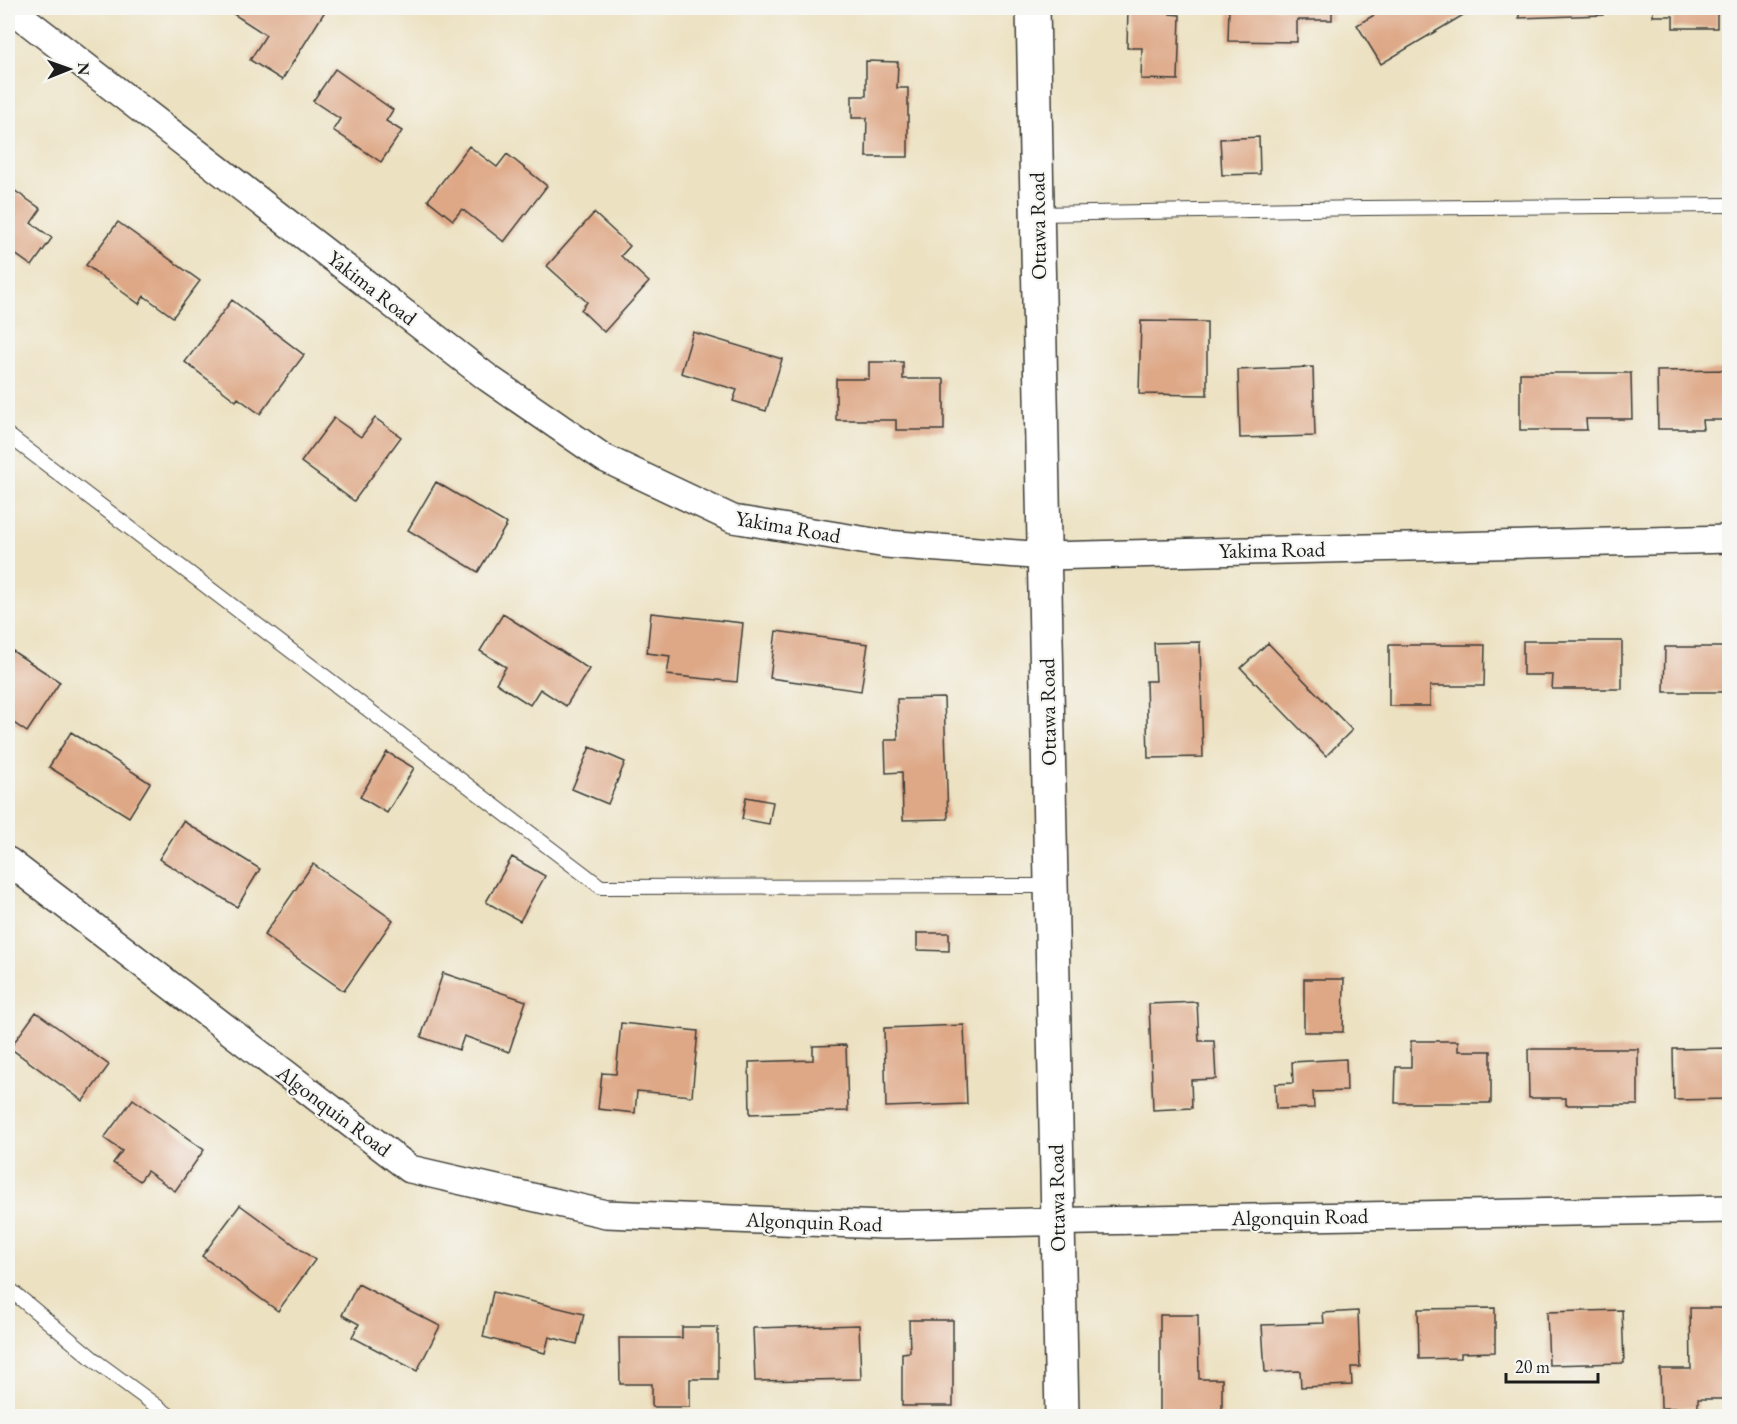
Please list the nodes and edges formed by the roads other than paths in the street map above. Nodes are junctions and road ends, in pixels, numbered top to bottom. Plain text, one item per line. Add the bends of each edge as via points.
1 (10, 8) edge
2 (1033, 8) edge
3 (1730, 205) edge
4 (1038, 214) junction
5 (8, 435) edge
6 (1730, 539) edge
7 (1045, 556) junction
8 (8, 861) edge
9 (1051, 886) junction
10 (1730, 1209) edge
11 (1058, 1222) junction
12 (8, 1288) edge
13 (170, 1416) edge
14 (1062, 1416) edge

1 - 7 street, Yakima Road via 488,378 603,458 733,519 886,544
2 - 4 street, Ottawa Road
3 - 4 lane
4 - 7 street, Ottawa Road
5 - 9 lane via 601,887
6 - 7 street, Yakima Road
7 - 9 street, Ottawa Road
8 - 11 street, Algonquin Road via 410,1169 606,1214 883,1225
9 - 11 street, Ottawa Road
10 - 11 street, Algonquin Road
11 - 14 street, Ottawa Road
12 - 13 lane via 98,1363

